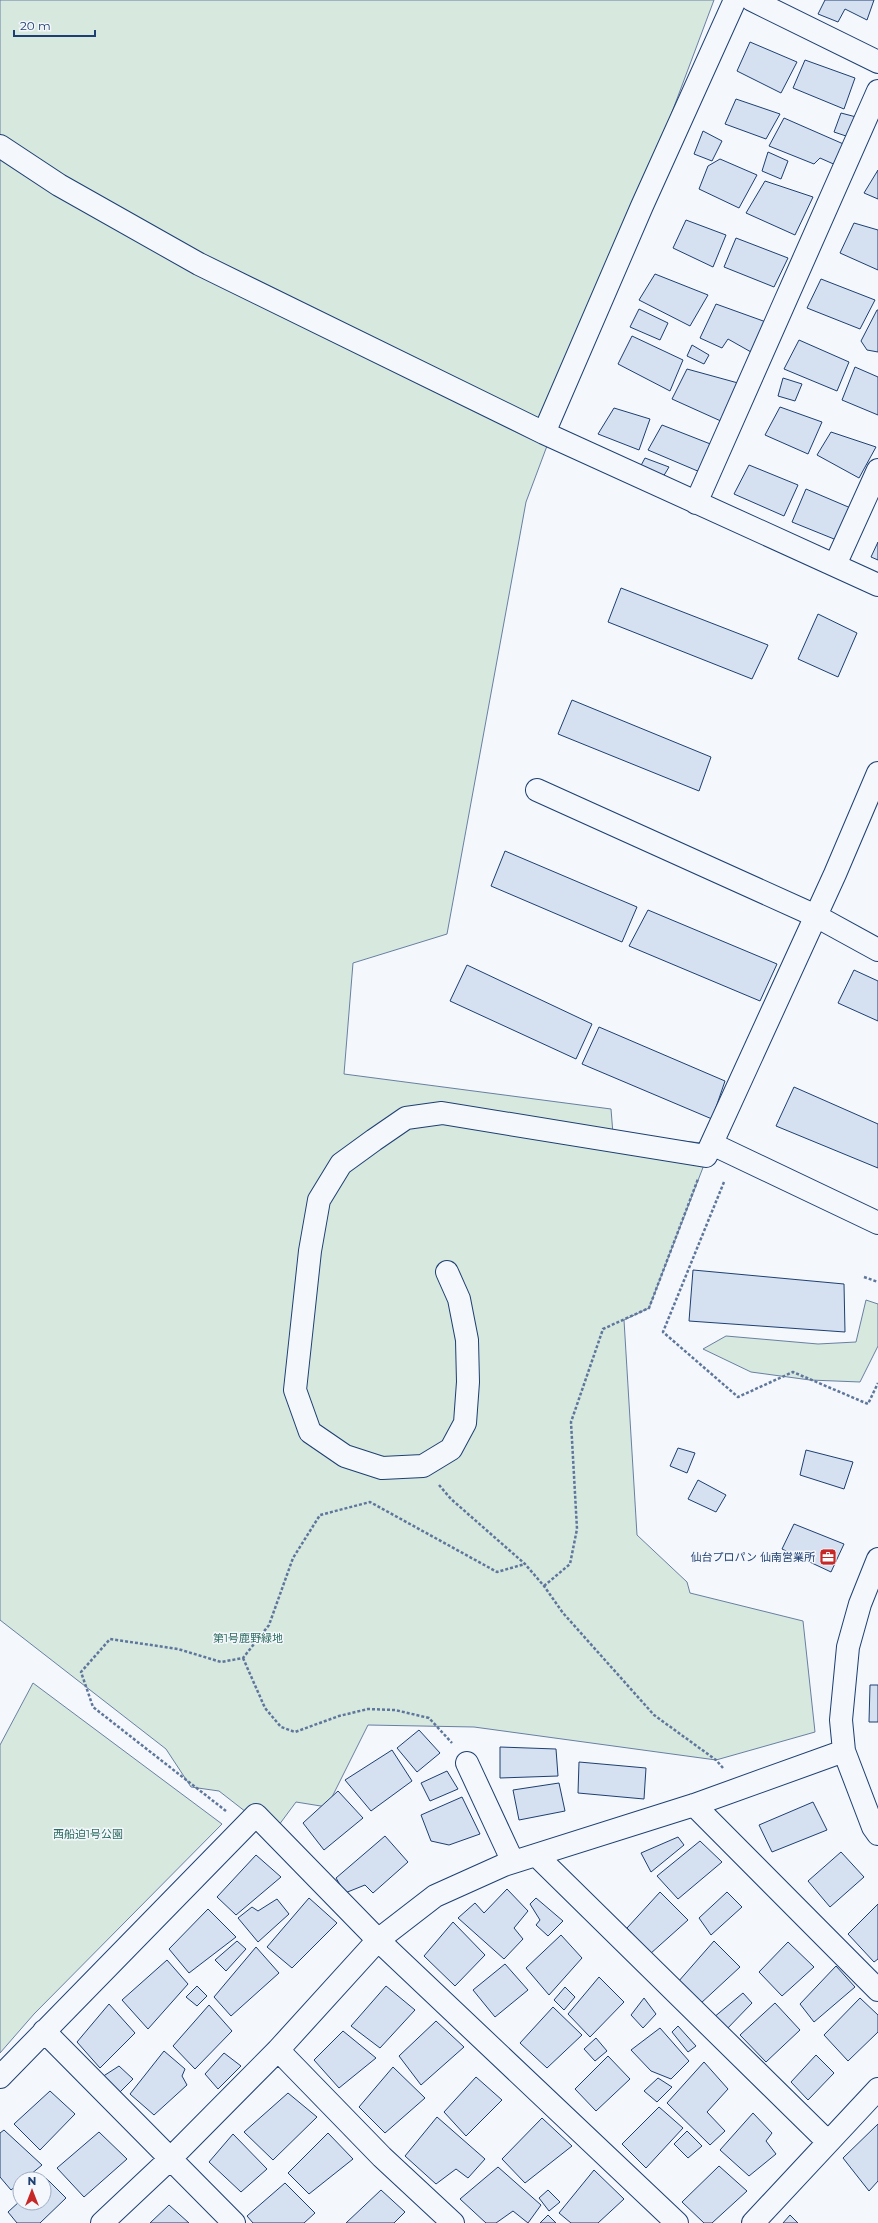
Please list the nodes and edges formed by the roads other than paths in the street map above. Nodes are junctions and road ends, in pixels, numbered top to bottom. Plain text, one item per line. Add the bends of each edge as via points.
1 (735, 0) edge
2 (752, 0) edge
3 (878, 62) edge
4 (878, 91) edge
5 (0, 146) edge
6 (544, 433) junction
7 (878, 470) edge
8 (696, 503) junction
9 (835, 565) junction
10 (878, 585) edge
11 (878, 773) edge
12 (537, 790) dead end
13 (816, 916) junction
14 (878, 950) edge
15 (709, 1150) junction
16 (878, 1223) edge
17 (447, 1272) dead end
18 (878, 1559) edge
19 (844, 1750) junction
20 (467, 1763) road end
21 (694, 1805) junction
22 (878, 1834) edge
23 (536, 1855) junction
24 (513, 1862) junction
25 (378, 1940) junction
26 (878, 1990) edge
27 (44, 2031) junction
28 (278, 2050) junction
29 (0, 2077) edge
30 (878, 2089) edge
31 (828, 2142) junction
32 (170, 2159) junction
33 (102, 2223) edge
34 (234, 2223) edge
35 (453, 2223) edge
36 (677, 2223) edge
37 (753, 2223) edge

1 - 6 street
2 - 3 street
4 - 8 street
5 - 6 street via 59,185 199,264
6 - 8 street
7 - 9 street
8 - 9 street
9 - 10 street
11 - 13 street
12 - 13 street
13 - 14 street
13 - 15 street
15 - 16 street
15 - 17 street via 442,1113 406,1118 341,1164 319,1200 310,1251 296,1390 310,1432 345,1456 382,1468 423,1466 451,1449 465,1423 468,1382 467,1340 459,1299
18 - 19 street via 860,1604 848,1647 841,1720
19 - 21 street
19 - 22 street via 873,1827
20 - 24 street
21 - 23 street
21 - 26 street
23 - 24 street
23 - 31 street
24 - 25 street via 435,1896
25 - 27 street via 256,1816
25 - 28 street
25 - 36 street
27 - 29 street
27 - 32 street
28 - 32 street
28 - 35 street via 382,2157
30 - 31 street
31 - 37 street
32 - 33 street
32 - 34 street

